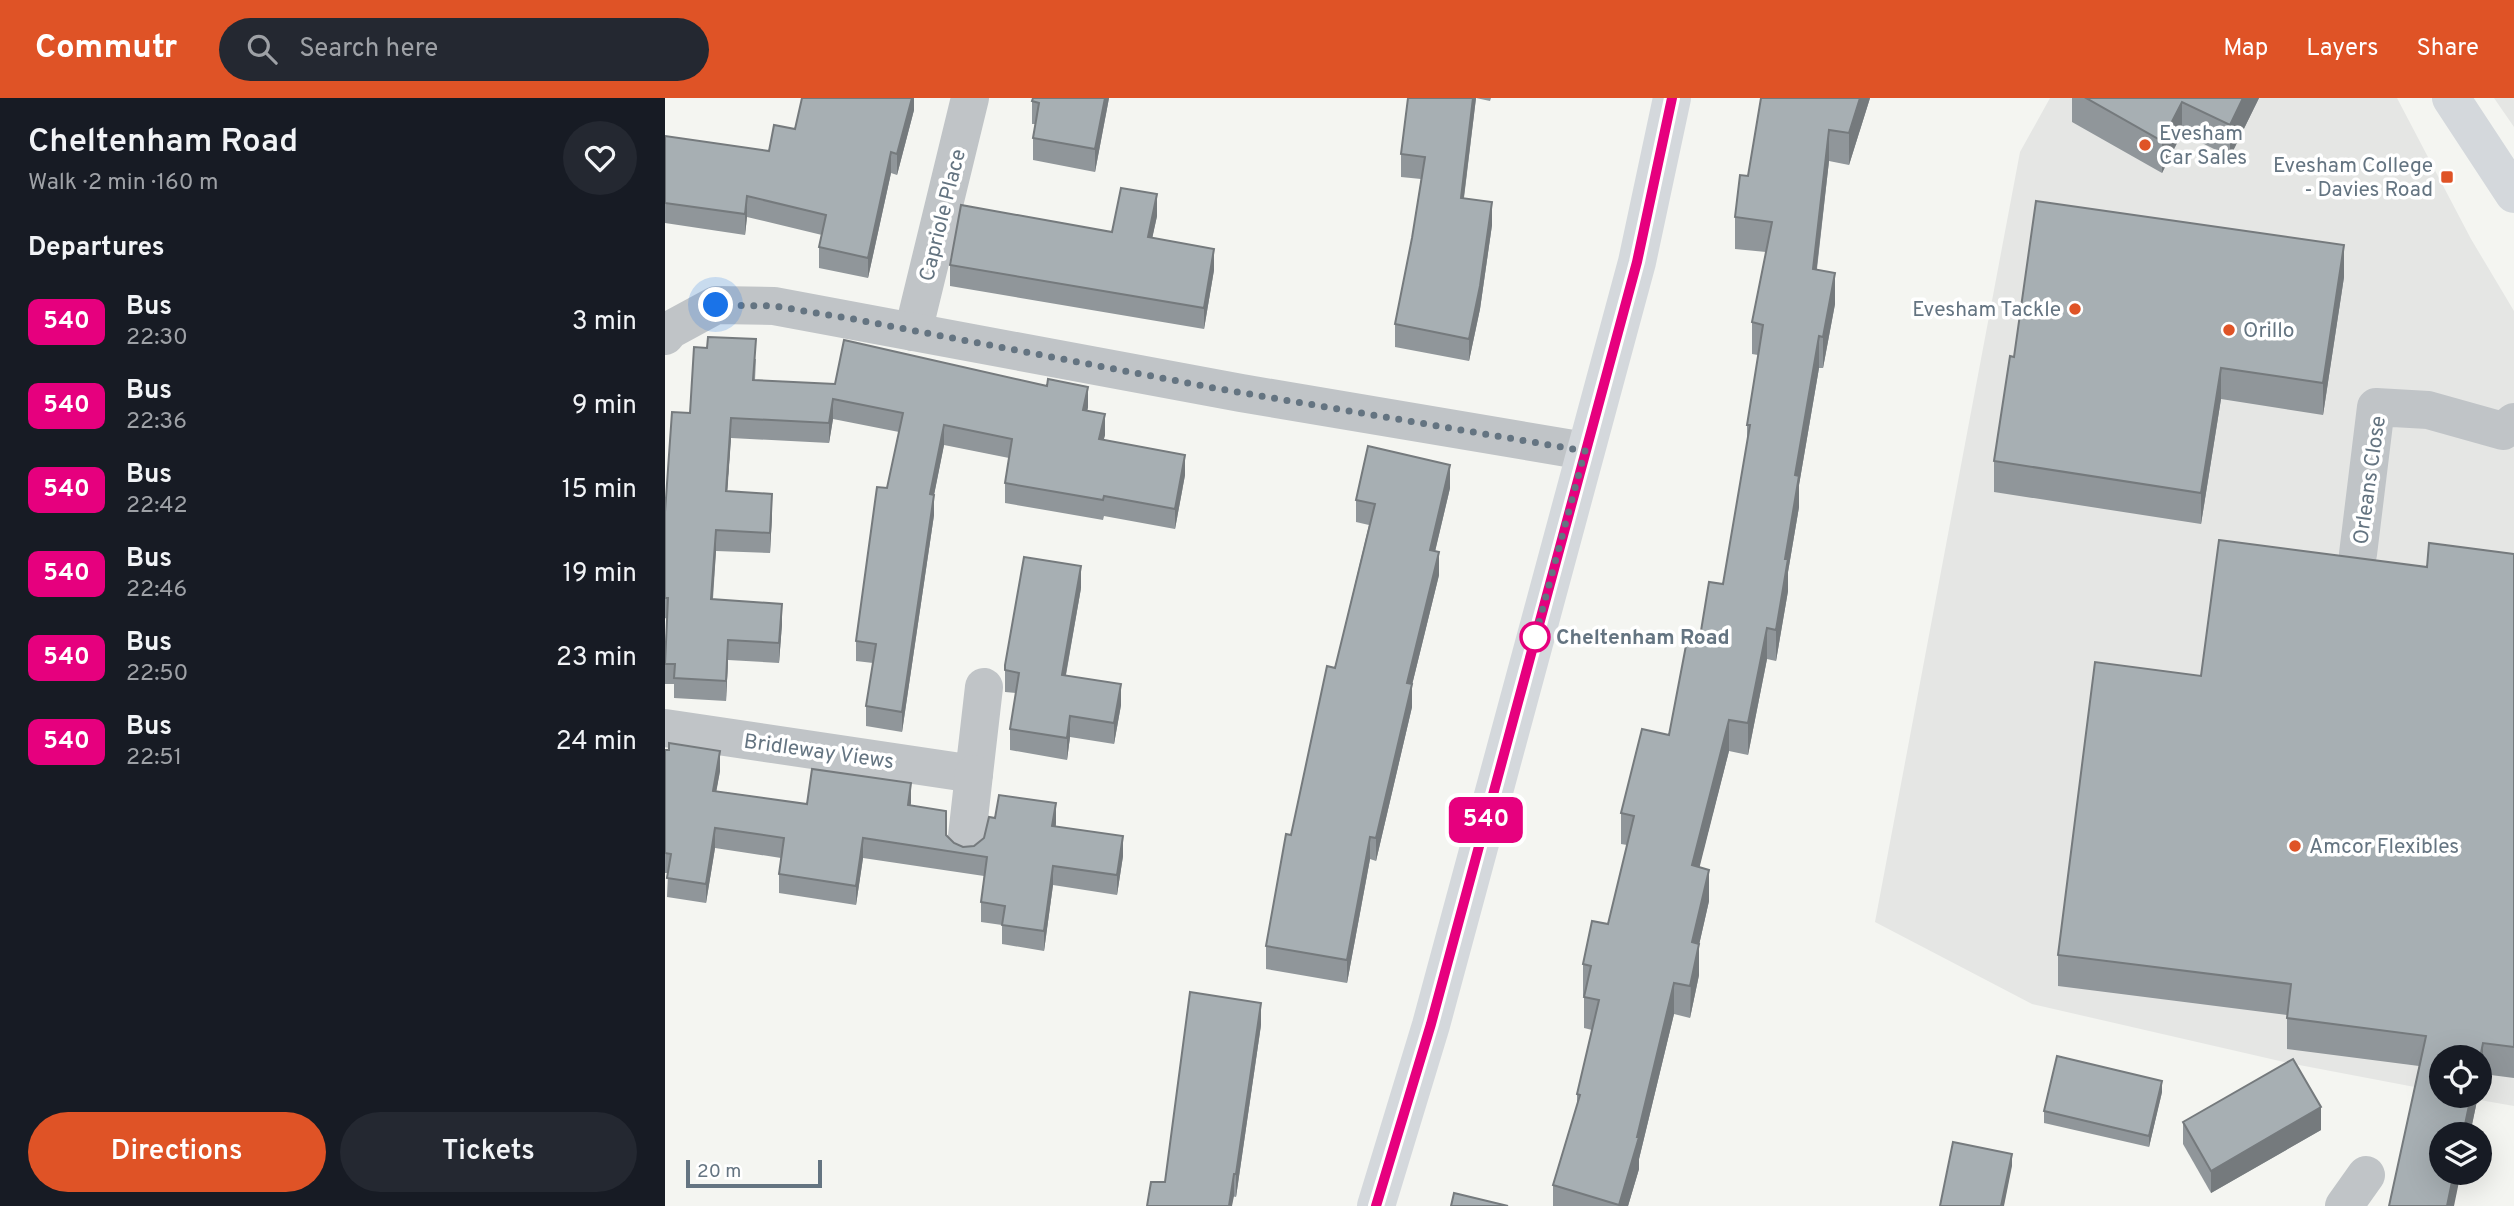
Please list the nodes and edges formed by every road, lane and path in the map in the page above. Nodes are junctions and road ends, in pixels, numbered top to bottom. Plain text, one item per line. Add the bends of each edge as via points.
1 (970, 98) edge
2 (1672, 98) edge
3 (2451, 98) edge
4 (2514, 194) edge
5 (913, 332) junction
6 (665, 336) edge
7 (2510, 434) edge
8 (1585, 451) junction
9 (2358, 554) dead end
10 (984, 687) dead end
11 (665, 728) edge
12 (974, 774) junction
13 (967, 845) edge
14 (2366, 1175) dead end
15 (1376, 1206) edge
16 (2344, 1206) edge

1 - 5 street, Capriole Place
2 - 8 main road via 1637,262
3 - 4 main road
5 - 6 street via 774,306 716,305
5 - 8 street
7 - 9 street, Orleans Close via 2428,410 2376,407
8 - 15 main road via 1431,1024
10 - 12 street
11 - 12 street, Bridleway Views
12 - 13 street
14 - 16 street

